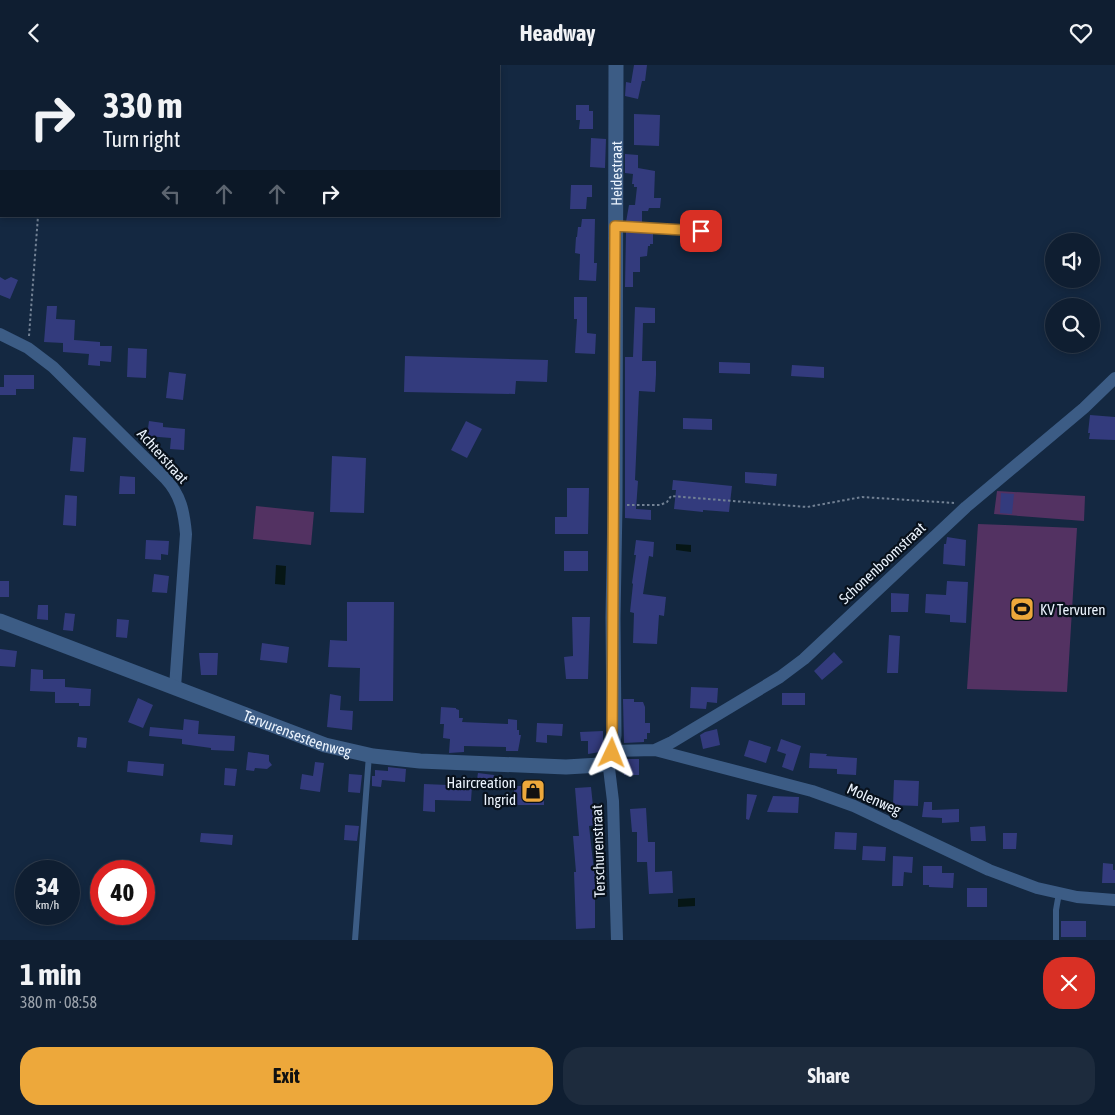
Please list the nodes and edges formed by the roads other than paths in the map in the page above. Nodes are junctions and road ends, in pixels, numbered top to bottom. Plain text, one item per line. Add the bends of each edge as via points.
1 (616, 65) edge
2 (615, 226) junction
3 (701, 231) dead end
4 (0, 334) edge
5 (1115, 378) edge
6 (0, 621) edge
7 (175, 687) junction
8 (655, 750) junction
9 (369, 755) junction
10 (611, 756) junction
11 (1059, 893) junction
12 (1115, 900) edge
13 (355, 940) edge
14 (617, 940) edge
15 (1056, 940) edge

1 - 2 street, Heidestraat
2 - 3 lane
2 - 10 street, Heidestraat
4 - 7 street, Achterstraat via 28,348 53,367 159,472 181,502 186,534
5 - 8 street, Schonenboomstraat via 966,507 804,659 780,677
6 - 7 street, Tervurensesteenweg
7 - 9 street, Tervurensesteenweg via 325,745
8 - 10 street, Molenweg
8 - 11 street, Molenweg via 812,791 854,806 989,870
9 - 10 street, Tervurensesteenweg via 420,761 566,767 600,765
9 - 13 lane
10 - 14 street, Terschurenstraat
11 - 12 street, Molenweg
11 - 15 lane

